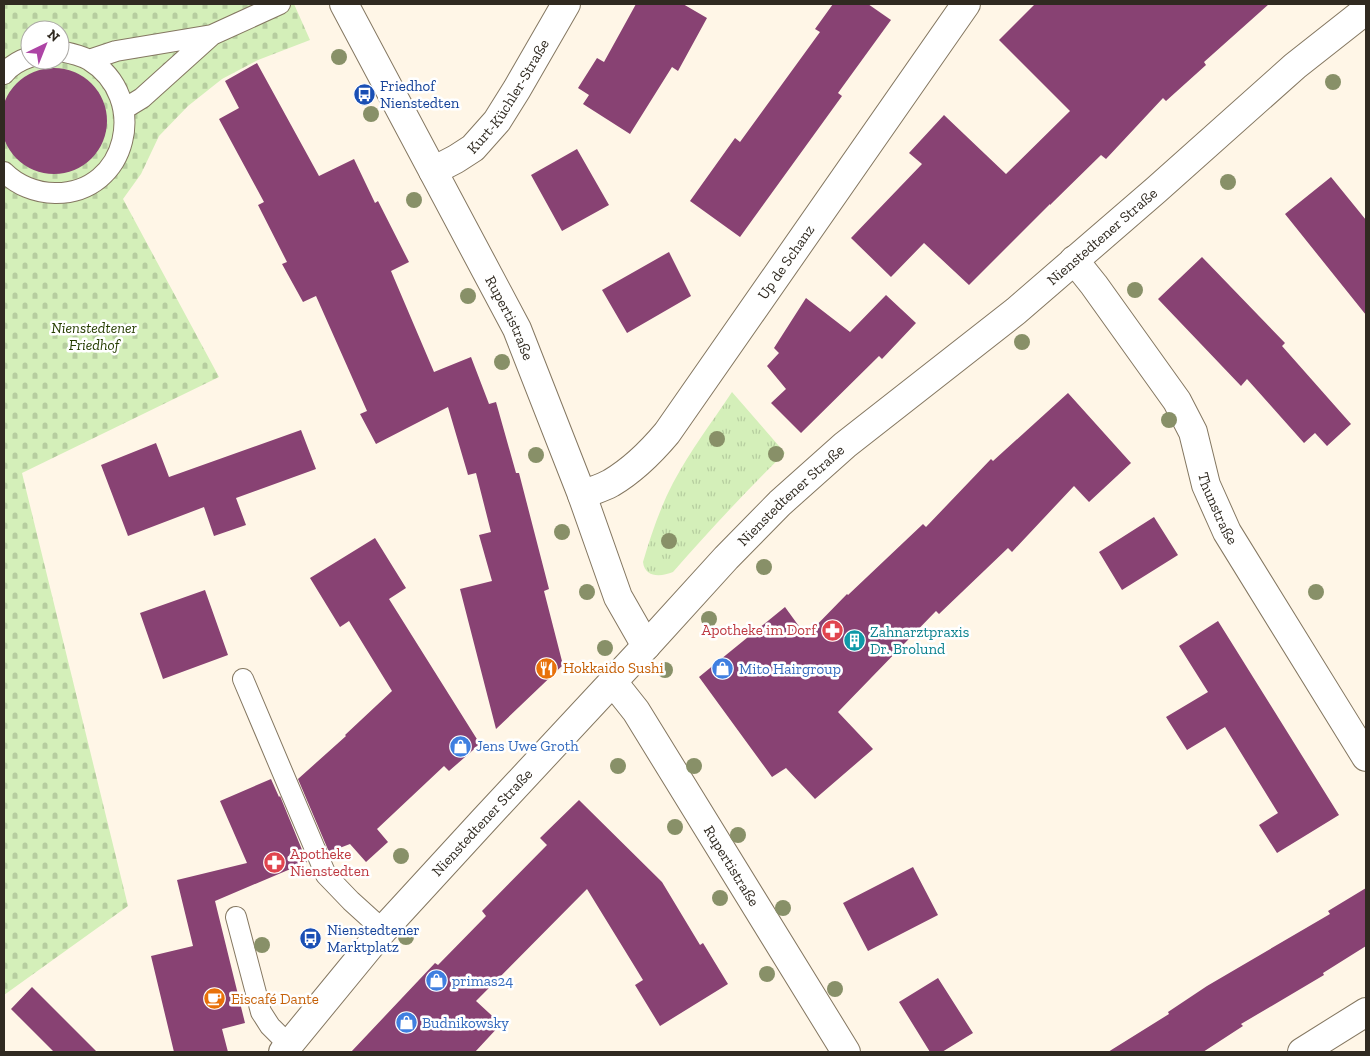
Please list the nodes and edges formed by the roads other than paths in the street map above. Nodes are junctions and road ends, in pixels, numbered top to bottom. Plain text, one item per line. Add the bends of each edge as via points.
1 (280, 4) edge
2 (344, 4) edge
3 (566, 4) edge
4 (966, 4) edge
5 (1366, 10) edge
6 (212, 35) junction
7 (70, 54) edge
8 (89, 60) junction
9 (20, 62) edge
10 (4, 74) edge
11 (124, 109) junction
12 (433, 171) junction
13 (4, 172) edge
14 (1074, 260) junction
15 (582, 495) junction
16 (646, 646) junction
17 (243, 679) dead end
18 (613, 682) junction
19 (1366, 757) edge
20 (236, 917) dead end
21 (383, 930) junction
22 (1366, 1012) edge
23 (286, 1048) edge
24 (846, 1052) edge
25 (1302, 1052) edge

1 - 6 lane
2 - 12 street, Rupertistraße
3 - 12 street, Kurt-Küchler-Straße via 497,121 473,148
4 - 15 street, Up de Schanz via 667,433 636,465 611,483
5 - 14 street, Nienstedtener Straße via 1295,66
6 - 8 lane
6 - 11 lane via 142,98
7 - 8 lane
8 - 11 lane via 116,89
9 - 10 lane
11 - 13 lane via 125,129 121,148 112,165 81,189 43,193 24,186
12 - 15 street, Rupertistraße via 516,328
14 - 16 street, Nienstedtener Straße via 1016,311 845,445 798,486 726,558
14 - 19 street, Thunstraße via 1177,401 1193,432 1206,485 1227,532
15 - 16 street, Rupertistraße via 618,597
16 - 18 street, Nienstedtener Straße
17 - 21 lane via 326,874
18 - 21 street, Nienstedtener Straße
18 - 24 street, Rupertistraße via 636,711
20 - 23 lane via 261,1012
21 - 23 street, Nienstedtener Straße
22 - 25 street

